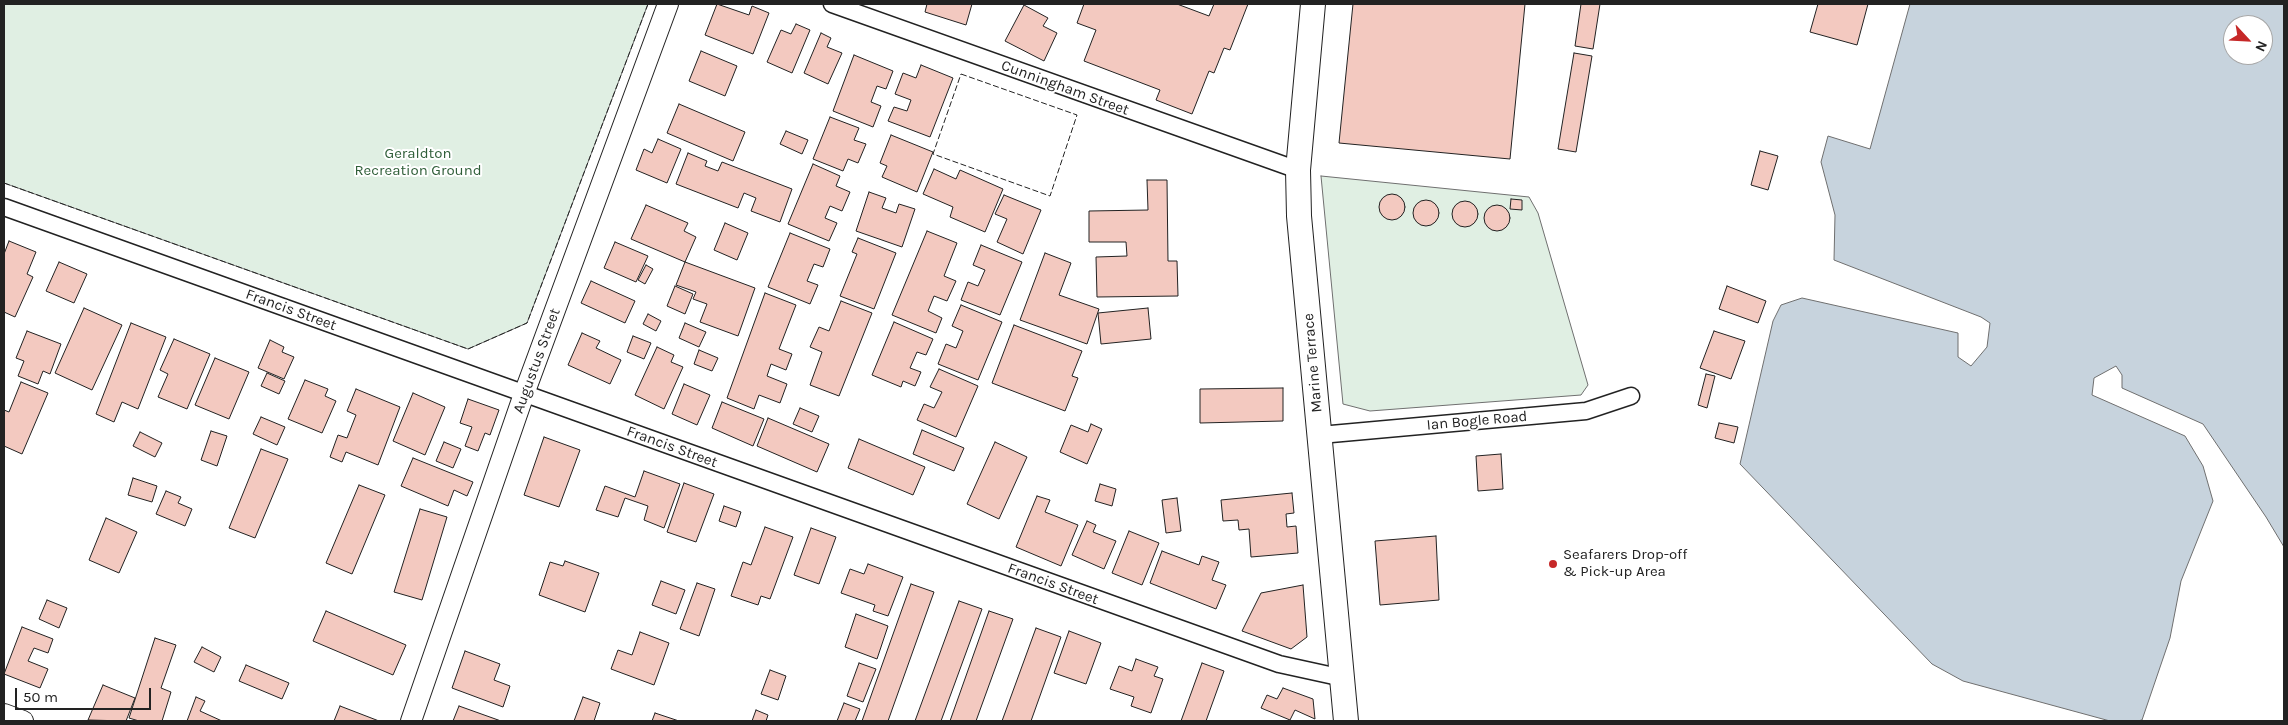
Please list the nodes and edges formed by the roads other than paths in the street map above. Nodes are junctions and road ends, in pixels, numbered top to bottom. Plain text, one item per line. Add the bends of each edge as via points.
1 (668, 4) edge
2 (832, 4) edge
3 (1312, 4) edge
4 (1298, 170) junction
5 (4, 207) edge
6 (524, 394) junction
7 (1631, 396) dead end
8 (1320, 435) junction
9 (1343, 678) junction
10 (4, 714) edge
11 (23, 721) edge
12 (411, 721) edge
13 (1346, 721) edge

1 - 6 street, Augustus Street
2 - 4 street, Cunningham Street
3 - 4 main road, Marine Terrace
4 - 8 main road, Marine Terrace via 1299,216
5 - 6 street, Francis Street
6 - 9 street, Francis Street via 1279,664
6 - 12 street, Augustus Street
7 - 8 street, Ian Bogle Road via 1586,411
8 - 9 main road, Marine Terrace
9 - 13 main road, Marine Terrace
10 - 11 street

